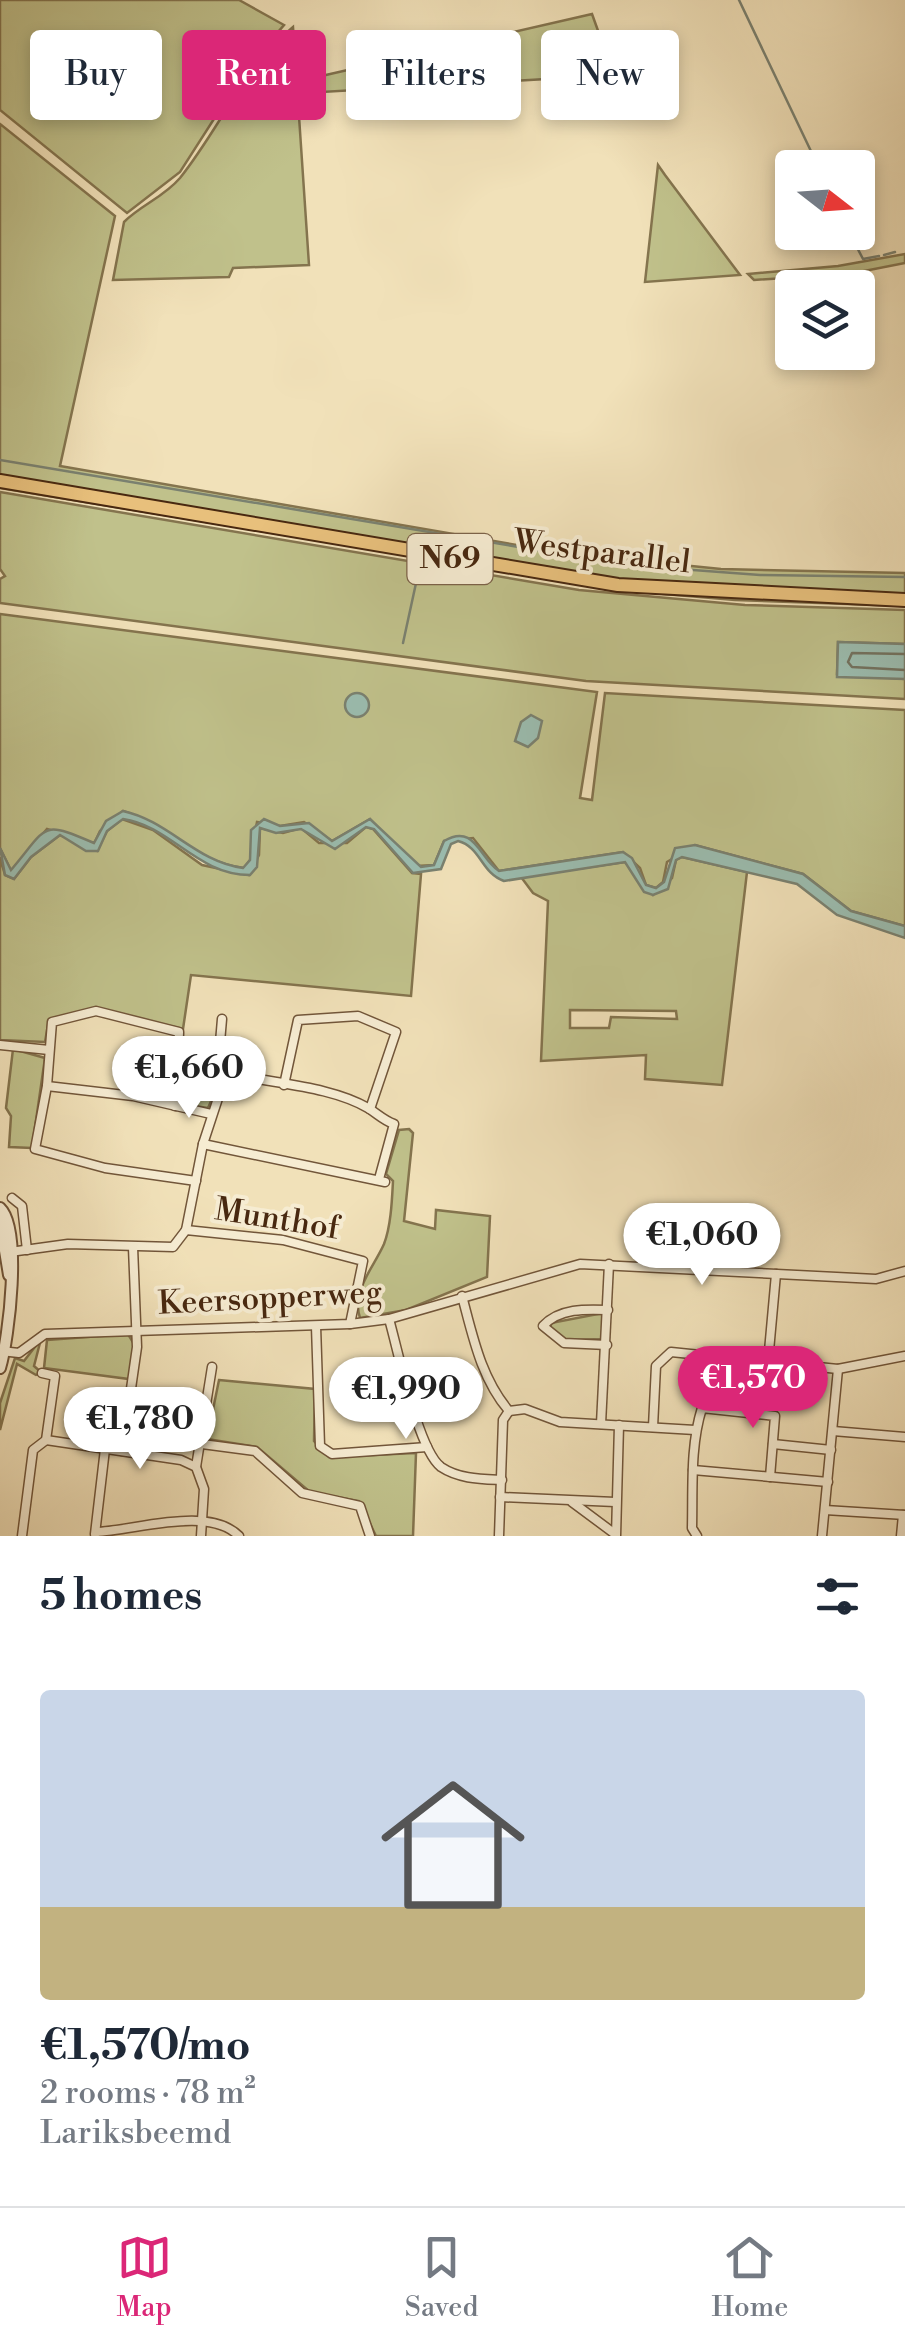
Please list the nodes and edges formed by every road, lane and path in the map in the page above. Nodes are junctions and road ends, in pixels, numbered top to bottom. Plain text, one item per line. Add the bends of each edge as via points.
1 (0, 481) edge
2 (0, 490) edge
3 (905, 600) edge
4 (905, 608) edge
5 (222, 1019) dead end
6 (0, 1044) edge
7 (49, 1050) junction
8 (225, 1077) junction
9 (284, 1085) junction
10 (47, 1086) junction
11 (176, 1106) junction
12 (370, 1109) junction
13 (210, 1114) junction
14 (203, 1144) junction
15 (196, 1180) junction
16 (12, 1198) dead end
17 (0, 1208) edge
18 (0, 1220) edge
19 (186, 1230) junction
20 (133, 1247) junction
21 (28, 1250) junction
22 (10, 1252) junction
23 (374, 1258) dead end
24 (364, 1261) junction
25 (609, 1264) junction
26 (905, 1271) edge
27 (776, 1274) junction
28 (462, 1296) junction
29 (608, 1310) junction
30 (7, 1317) junction
31 (389, 1319) junction
32 (350, 1324) junction
33 (316, 1326) junction
34 (136, 1330) junction
35 (0, 1336) edge
36 (607, 1345) junction
37 (2, 1351) edge
38 (905, 1356) edge
39 (768, 1362) junction
40 (212, 1367) dead end
41 (0, 1368) edge
42 (838, 1369) junction
43 (42, 1373) dead end
44 (509, 1410) junction
45 (601, 1424) junction
46 (619, 1425) junction
47 (653, 1426) junction
48 (695, 1430) junction
49 (833, 1432) junction
50 (905, 1436) edge
51 (46, 1440) junction
52 (202, 1444) junction
53 (772, 1444) junction
54 (427, 1447) junction
55 (105, 1449) junction
56 (831, 1450) junction
57 (122, 1451) junction
58 (196, 1468) junction
59 (693, 1470) junction
60 (770, 1477) junction
61 (502, 1480) junction
62 (828, 1482) junction
63 (500, 1497) junction
64 (568, 1500) junction
65 (615, 1502) junction
66 (825, 1510) junction
67 (904, 1515) edge
68 (202, 1524) junction
69 (95, 1534) edge
70 (615, 1535) edge
71 (22, 1536) edge
72 (201, 1536) edge
73 (239, 1536) edge
74 (370, 1536) edge
75 (499, 1536) edge
76 (697, 1536) edge
77 (822, 1536) edge
78 (901, 1536) edge

1 - 3 main road, Westparallel / N69 via 618,585
2 - 4 main road, Westparallel / N69 via 617,592
5 - 8 street via 218,1066
6 - 7 street
7 - 10 street
7 - 11 street via 52,1022 96,1011 179,1032 183,1071
8 - 9 street
8 - 13 street
9 - 12 street
9 - 12 street via 298,1020 358,1016 396,1032
10 - 11 street
10 - 15 street via 34,1146 40,1152
11 - 13 street
12 - 14 street via 395,1129 382,1181
13 - 14 street
14 - 15 street
15 - 19 street
16 - 21 street via 22,1206
17 - 22 street via 8,1216
18 - 22 street
19 - 20 street, Munthof via 173,1247
19 - 24 street, Munthof via 303,1243
20 - 21 street, Munthof
20 - 34 street
21 - 22 street, Munthof
22 - 30 street
23 - 24 street
24 - 32 street, Munthof
25 - 27 street, Keersopperweg
25 - 28 street, Keersopperweg via 580,1264
25 - 29 street
26 - 27 street, Keersopperweg via 876,1278
27 - 39 street
28 - 31 street, Keersopperweg
28 - 44 street via 493,1392
29 - 36 street
29 - 36 street via 580,1308 543,1326 564,1343
30 - 35 street
30 - 37 street
31 - 32 street, Keersopperweg
31 - 54 street
32 - 33 street, Keersopperweg
33 - 34 street, Keersopperweg
33 - 54 street via 320,1446 332,1454
34 - 37 street, Keersopperweg via 45,1334 20,1353
34 - 57 street
36 - 45 street
37 - 41 street
38 - 42 street
39 - 42 street
39 - 47 street via 671,1352 660,1358
40 - 52 street
42 - 49 street
43 - 51 street via 55,1376
44 - 45 street via 524,1408 548,1421
44 - 61 street
45 - 46 street
46 - 47 street
46 - 65 street
47 - 48 street
48 - 53 street via 702,1408 762,1413 775,1416
48 - 59 street
49 - 50 street
49 - 56 street
51 - 55 street
51 - 71 street via 33,1450
52 - 58 street
52 - 74 street via 255,1450 302,1493 360,1506
53 - 56 street
53 - 60 street
54 - 61 street via 450,1472
55 - 57 street
55 - 69 street
56 - 62 street
57 - 58 street
58 - 68 street via 204,1489
59 - 60 street
59 - 76 street
60 - 62 street
61 - 63 street
62 - 66 street
63 - 64 street
63 - 75 street
64 - 65 street
64 - 70 street
65 - 70 street
66 - 67 street
66 - 77 street
67 - 78 street
68 - 69 street via 166,1520
68 - 72 street
68 - 73 street

